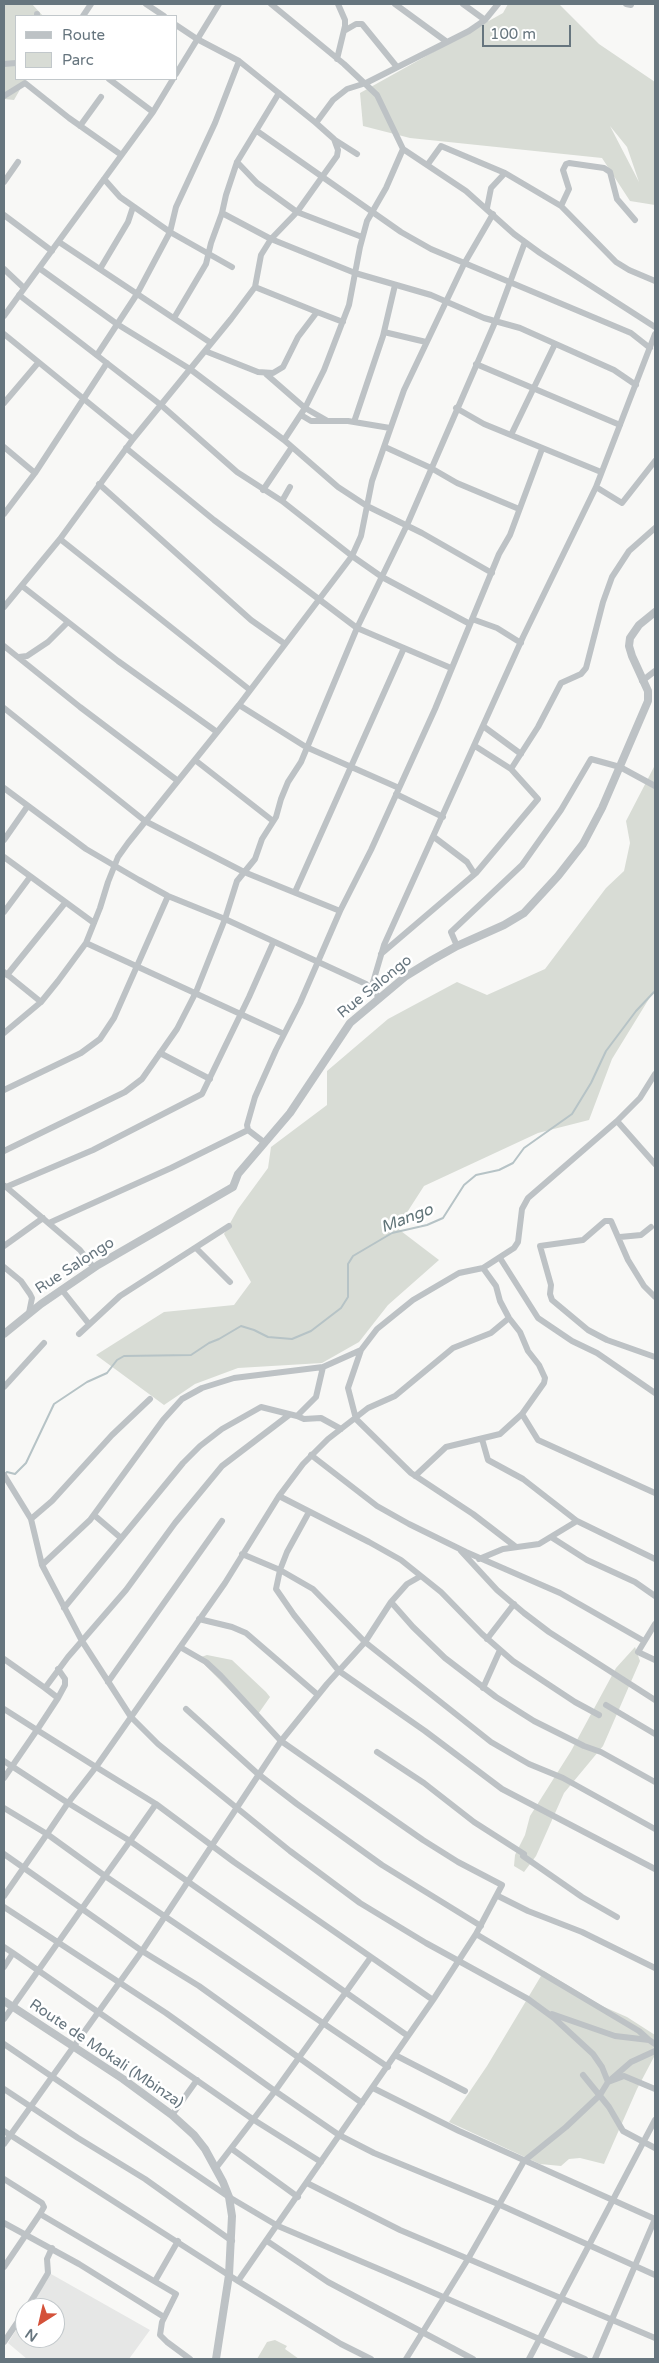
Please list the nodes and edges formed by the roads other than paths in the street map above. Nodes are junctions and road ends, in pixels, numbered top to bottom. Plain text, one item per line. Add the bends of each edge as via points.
1 (91, 4) edge
2 (146, 4) edge
3 (218, 4) edge
4 (271, 4) edge
5 (338, 4) edge
6 (394, 4) edge
7 (463, 4) edge
8 (498, 4) edge
9 (84, 15) edge
10 (162, 15) edge
11 (485, 20) junction
12 (178, 26) edge
13 (344, 31) junction
14 (197, 39) junction
15 (447, 42) junction
16 (336, 59) junction
17 (239, 61) junction
18 (397, 67) junction
19 (178, 71) edge
20 (110, 80) edge
21 (172, 80) edge
22 (25, 81) edge
23 (366, 83) junction
24 (280, 93) junction
25 (4, 96) edge
26 (102, 97) dead end
27 (153, 112) junction
28 (316, 122) junction
29 (80, 126) junction
30 (257, 131) junction
31 (334, 139) junction
32 (403, 149) junction
33 (120, 154) junction
34 (357, 154) dead end
35 (18, 162) dead end
36 (238, 162) junction
37 (428, 164) junction
38 (504, 173) junction
39 (104, 178) junction
40 (322, 178) junction
41 (4, 182) edge
42 (561, 206) junction
43 (133, 207) junction
44 (487, 208) junction
45 (373, 210) junction
46 (297, 212) junction
47 (222, 213) junction
48 (493, 214) junction
49 (4, 215) edge
50 (635, 220) dead end
51 (170, 232) junction
52 (362, 237) junction
53 (271, 239) junction
54 (58, 242) junction
55 (526, 242) junction
56 (52, 251) junction
57 (208, 253) junction
58 (464, 264) junction
59 (39, 268) junction
60 (232, 268) dead end
61 (4, 269) edge
62 (100, 269) junction
63 (355, 273) junction
64 (655, 281) edge
65 (510, 282) junction
66 (395, 285) junction
67 (255, 287) junction
68 (24, 288) junction
69 (137, 294) junction
70 (20, 295) junction
71 (446, 302) junction
72 (317, 312) junction
73 (4, 316) edge
74 (174, 318) junction
75 (496, 320) junction
76 (343, 322) junction
77 (117, 324) junction
78 (655, 327) edge
79 (384, 332) junction
80 (4, 334) edge
81 (655, 334) edge
82 (426, 342) junction
83 (211, 343) junction
84 (555, 344) junction
85 (650, 348) junction
86 (205, 351) junction
87 (98, 355) junction
88 (38, 363) junction
89 (107, 363) junction
90 (476, 364) junction
91 (190, 369) junction
92 (266, 374) junction
93 (636, 385) junction
94 (533, 390) junction
95 (83, 398) junction
96 (4, 403) edge
97 (161, 405) junction
98 (305, 408) junction
99 (456, 408) junction
100 (301, 414) junction
101 (326, 420) junction
102 (354, 422) junction
103 (620, 425) junction
104 (390, 428) junction
105 (511, 435) junction
106 (133, 439) junction
107 (284, 440) junction
108 (292, 447) junction
109 (385, 447) junction
110 (126, 448) junction
111 (542, 449) junction
112 (5, 450) edge
113 (655, 461) edge
114 (431, 468) junction
115 (601, 472) junction
116 (35, 473) junction
117 (99, 484) junction
118 (290, 487) dead end
119 (596, 487) junction
120 (263, 490) junction
121 (282, 502) junction
122 (366, 506) junction
123 (519, 509) junction
124 (4, 514) edge
125 (406, 525) junction
126 (655, 528) edge
127 (60, 539) junction
128 (352, 556) junction
129 (492, 573) junction
130 (382, 577) junction
131 (22, 586) junction
132 (318, 600) junction
133 (4, 607) edge
134 (655, 612) edge
135 (68, 622) junction
136 (471, 622) junction
137 (356, 628) junction
138 (521, 643) junction
139 (285, 644) junction
140 (4, 646) edge
141 (404, 648) junction
142 (19, 657) junction
143 (451, 668) junction
144 (655, 670) edge
145 (642, 681) junction
146 (250, 690) junction
147 (239, 706) junction
148 (4, 708) edge
149 (483, 726) junction
150 (217, 732) junction
151 (475, 746) junction
152 (306, 747) junction
153 (521, 754) junction
154 (195, 760) junction
155 (620, 767) junction
156 (351, 768) junction
157 (511, 769) junction
158 (178, 781) junction
159 (655, 786) edge
160 (4, 788) edge
161 (398, 791) junction
162 (27, 807) junction
163 (443, 817) junction
164 (145, 821) junction
165 (273, 822) junction
166 (434, 837) junction
167 (4, 840) edge
168 (4, 857) edge
169 (115, 865) junction
170 (244, 872) junction
171 (474, 873) junction
172 (30, 877) junction
173 (295, 892) junction
174 (168, 896) junction
175 (65, 903) junction
176 (340, 911) junction
177 (4, 912) edge
178 (225, 919) junction
179 (94, 923) junction
180 (86, 943) junction
181 (273, 943) junction
182 (457, 946) junction
183 (381, 954) junction
184 (317, 964) junction
185 (137, 967) junction
186 (6, 974) edge
187 (371, 989) junction
188 (196, 992) junction
189 (379, 997) junction
190 (41, 1002) junction
191 (242, 1013) junction
192 (4, 1033) edge
193 (284, 1034) junction
194 (160, 1053) junction
195 (655, 1074) edge
196 (210, 1079) junction
197 (4, 1090) edge
198 (617, 1121) junction
199 (248, 1130) junction
200 (265, 1143) junction
201 (4, 1151) edge
202 (655, 1164) edge
203 (5, 1187) edge
204 (43, 1218) junction
205 (49, 1224) junction
206 (229, 1226) dead end
207 (650, 1227) dead end
208 (620, 1238) junction
209 (4, 1248) edge
210 (196, 1248) junction
211 (500, 1258) junction
212 (4, 1267) edge
213 (94, 1268) junction
214 (482, 1268) junction
215 (230, 1282) dead end
216 (62, 1290) junction
217 (655, 1297) edge
218 (29, 1313) junction
219 (509, 1318) junction
220 (89, 1324) junction
221 (4, 1334) edge
222 (80, 1334) dead end
223 (44, 1343) dead end
224 (361, 1350) junction
225 (655, 1357) edge
226 (323, 1367) junction
227 (4, 1387) edge
228 (655, 1393) edge
229 (150, 1399) dead end
230 (522, 1414) junction
231 (289, 1415) junction
232 (297, 1416) junction
233 (356, 1419) junction
234 (341, 1430) junction
235 (482, 1439) junction
236 (311, 1455) junction
237 (415, 1476) junction
238 (6, 1478) edge
239 (655, 1492) edge
240 (279, 1496) junction
241 (309, 1512) junction
242 (94, 1515) junction
243 (31, 1519) junction
244 (222, 1521) dead end
245 (577, 1521) junction
246 (551, 1537) junction
247 (121, 1538) junction
248 (516, 1547) junction
249 (459, 1549) junction
250 (242, 1554) junction
251 (479, 1558) junction
252 (655, 1559) edge
253 (42, 1565) junction
254 (280, 1570) junction
255 (421, 1576) junction
256 (655, 1596) edge
257 (391, 1602) junction
258 (514, 1604) junction
259 (64, 1608) junction
260 (199, 1619) junction
261 (655, 1624) edge
262 (487, 1639) junction
263 (82, 1641) junction
264 (644, 1641) junction
265 (365, 1642) junction
266 (180, 1647) junction
267 (500, 1650) junction
268 (4, 1659) edge
269 (655, 1660) edge
270 (58, 1670) junction
271 (339, 1671) junction
272 (108, 1682) junction
273 (45, 1688) junction
274 (483, 1688) junction
275 (318, 1695) junction
276 (58, 1698) junction
277 (655, 1700) edge
278 (606, 1705) dead end
279 (4, 1709) edge
280 (186, 1709) dead end
281 (599, 1715) dead end
282 (131, 1717) junction
283 (36, 1730) junction
284 (655, 1734) edge
285 (281, 1740) junction
286 (378, 1752) dead end
287 (4, 1761) edge
288 (12, 1766) junction
289 (96, 1767) junction
290 (258, 1774) junction
291 (4, 1778) edge
292 (655, 1782) edge
293 (68, 1803) junction
294 (156, 1804) junction
295 (4, 1808) edge
296 (237, 1809) junction
297 (655, 1829) edge
298 (46, 1834) junction
299 (130, 1841) junction
300 (211, 1846) junction
301 (4, 1854) edge
302 (24, 1867) junction
303 (655, 1869) edge
304 (105, 1876) junction
305 (187, 1881) junction
306 (4, 1896) edge
307 (498, 1896) junction
308 (4, 1907) edge
309 (82, 1910) junction
310 (164, 1916) junction
311 (617, 1917) dead end
312 (480, 1926) junction
313 (476, 1934) junction
314 (59, 1943) junction
315 (4, 1947) edge
316 (142, 1951) junction
317 (13, 1953) junction
318 (371, 1957) junction
319 (459, 1961) junction
320 (4, 1967) edge
321 (655, 1968) edge
322 (39, 1971) junction
323 (118, 1983) junction
324 (346, 1992) junction
325 (434, 2000) junction
326 (4, 2001) edge
327 (12, 2007) junction
328 (545, 2011) junction
329 (98, 2012) junction
330 (4, 2019) edge
331 (324, 2023) junction
332 (408, 2036) junction
333 (652, 2042) edge
334 (4, 2044) edge
335 (74, 2047) junction
336 (655, 2051) edge
337 (395, 2055) junction
338 (298, 2058) junction
339 (388, 2067) junction
340 (583, 2075) dead end
341 (52, 2077) junction
342 (197, 2080) junction
343 (608, 2082) junction
344 (373, 2088) junction
345 (4, 2089) edge
346 (655, 2089) edge
347 (275, 2091) junction
348 (465, 2091) dead end
349 (600, 2095) junction
350 (362, 2104) junction
351 (29, 2107) junction
352 (172, 2115) junction
353 (254, 2120) junction
354 (655, 2120) edge
355 (7, 2133) edge
356 (338, 2135) junction
357 (644, 2142) junction
358 (4, 2144) edge
359 (655, 2148) edge
360 (232, 2149) junction
361 (524, 2160) junction
362 (321, 2162) junction
363 (216, 2168) junction
364 (4, 2179) edge
365 (307, 2183) junction
366 (229, 2197) junction
367 (298, 2197) junction
368 (612, 2200) junction
369 (498, 2204) junction
370 (40, 2214) junction
371 (655, 2219) edge
372 (4, 2223) edge
373 (278, 2226) junction
374 (26, 2234) junction
375 (178, 2241) junction
376 (232, 2241) junction
377 (267, 2241) junction
378 (589, 2245) junction
379 (52, 2248) junction
380 (468, 2259) junction
381 (635, 2266) junction
382 (4, 2267) edge
383 (655, 2275) edge
384 (229, 2276) junction
385 (155, 2281) junction
386 (238, 2281) junction
387 (33, 2298) edge
388 (445, 2299) junction
389 (560, 2299) junction
390 (164, 2316) junction
391 (611, 2321) junction
392 (15, 2326) edge
393 (422, 2334) junction
394 (655, 2338) edge
395 (540, 2339) junction
396 (4, 2342) edge
397 (190, 2359) edge
398 (216, 2359) edge
399 (371, 2359) edge
400 (406, 2359) edge
401 (473, 2359) edge
402 (529, 2359) edge
403 (585, 2359) edge
404 (595, 2359) edge

1 - 9 street
2 - 10 street
3 - 14 street
4 - 16 street
5 - 13 street via 345,20
6 - 15 street
7 - 11 street
8 - 11 street
11 - 15 street
12 - 14 street
13 - 16 street
13 - 18 street via 362,24
14 - 17 street
14 - 19 street
15 - 18 street
16 - 23 street
17 - 24 street
17 - 51 street via 176,207
18 - 23 street
20 - 27 street
21 - 27 street
22 - 25 street
22 - 29 street
23 - 28 street via 341,93
23 - 32 street via 381,102
24 - 28 street
24 - 30 street
26 - 29 street
27 - 33 street
28 - 31 street
29 - 33 street
30 - 36 street
30 - 40 street
31 - 34 street
31 - 40 street via 337,156
32 - 37 street
32 - 45 street
33 - 39 street
35 - 41 street
36 - 46 street via 257,183
36 - 47 street
37 - 38 street via 441,146
37 - 44 street
38 - 42 street
38 - 44 street via 491,188
39 - 43 street via 114,193
39 - 54 street
40 - 45 street
40 - 46 street
42 - 50 street via 569,189 563,174 566,164 604,168 612,175 617,199
42 - 64 street via 616,262
43 - 51 street
43 - 62 street via 128,222
44 - 48 street
45 - 52 street
45 - 58 street via 401,232
46 - 52 street
46 - 53 street
47 - 53 street
47 - 57 street
48 - 55 street
48 - 58 street
49 - 56 street
51 - 57 street
51 - 69 street
52 - 63 street
53 - 63 street
53 - 67 street via 262,255
54 - 56 street
54 - 62 street
55 - 65 street
55 - 78 street
56 - 59 street
57 - 60 street
57 - 74 street via 203,271
58 - 65 street
58 - 71 street
59 - 68 street
59 - 77 street
61 - 68 street
62 - 69 street
63 - 66 street
63 - 76 street via 354,289
65 - 75 street
65 - 85 street via 631,333
66 - 71 street
66 - 79 street
67 - 72 street
67 - 83 street
68 - 70 street
69 - 74 street
69 - 77 street
70 - 73 street
70 - 87 street
71 - 75 street
71 - 82 street
72 - 76 street
72 - 92 street via 283,367 273,374
74 - 83 street
75 - 84 street
75 - 90 street
76 - 98 street
77 - 87 street
77 - 91 street
79 - 82 street
79 - 102 street
80 - 88 street
81 - 85 street
82 - 104 street
83 - 86 street
84 - 93 street via 614,370
84 - 94 street
85 - 93 street
86 - 91 street
86 - 92 street
87 - 89 street
88 - 95 street
88 - 96 street
89 - 95 street
89 - 97 street
90 - 94 street
90 - 99 street
91 - 97 street
91 - 107 street
92 - 98 street
93 - 103 street
94 - 103 street
94 - 105 street
95 - 106 street
95 - 116 street
97 - 106 street
97 - 120 street via 237,472
98 - 100 street
98 - 101 street
99 - 105 street
99 - 114 street
100 - 101 street via 311,421
100 - 107 street
101 - 102 street
102 - 104 street
103 - 115 street
104 - 109 street
105 - 111 street
106 - 110 street
107 - 108 street
108 - 120 street
108 - 122 street via 338,487
109 - 114 street
109 - 122 street
110 - 117 street
110 - 132 street
111 - 115 street
111 - 123 street
112 - 116 street
113 - 119 street via 622,503
114 - 123 street
114 - 125 street
115 - 119 street
116 - 124 street
117 - 127 street
117 - 139 street via 244,614
118 - 121 street
119 - 138 street
120 - 121 street
121 - 128 street
122 - 125 street
122 - 128 street via 361,536
123 - 129 street
125 - 129 street
125 - 130 street
126 - 153 street via 629,551 612,577 586,668 581,674 561,683
127 - 131 street
127 - 146 street
128 - 130 street
128 - 132 street
129 - 136 street
130 - 136 street
130 - 137 street
131 - 133 street
131 - 135 street
132 - 137 street
132 - 139 street
134 - 145 street, Rue Salongo via 639,625 630,638 629,646
135 - 142 street via 37,650
135 - 150 street
136 - 138 street via 497,628
136 - 143 street
137 - 141 street
137 - 152 street via 334,688
138 - 149 street
139 - 146 street
140 - 142 street
141 - 143 street
141 - 156 street
142 - 158 street
143 - 161 street
144 - 145 street
145 - 155 street, Rue Salongo via 649,697
146 - 147 street
147 - 150 street
147 - 152 street
148 - 164 street
149 - 151 street
149 - 153 street
150 - 154 street
151 - 157 street
151 - 163 street
152 - 156 street
152 - 165 street
153 - 157 street
154 - 158 street
154 - 165 street
155 - 159 street
155 - 182 street, Rue Salongo via 588,835 558,876 524,913
155 - 182 street via 591,758 561,810 522,865 451,932
156 - 161 street
156 - 173 street
157 - 171 street via 538,798
158 - 164 street
160 - 162 street
161 - 163 street
161 - 176 street
162 - 167 street
162 - 169 street via 86,849
163 - 166 street
164 - 169 street
164 - 170 street
165 - 170 street via 255,859
166 - 171 street via 467,862
166 - 183 street
168 - 172 street
169 - 174 street
169 - 179 street
170 - 173 street
170 - 178 street via 237,881
171 - 183 street
172 - 175 street
172 - 177 street
173 - 176 street
174 - 178 street
174 - 185 street
175 - 179 street
175 - 186 street
176 - 184 street
178 - 181 street
178 - 188 street
179 - 180 street
180 - 185 street
180 - 190 street
181 - 184 street
181 - 191 street
182 - 189 street, Rue Salongo via 406,976
183 - 187 street
184 - 187 street
184 - 193 street
185 - 188 street
185 - 197 street via 114,1018 100,1039 81,1053
186 - 190 street
187 - 189 street
188 - 191 street
188 - 194 street via 176,1032
189 - 200 street, Rue Salongo via 344,1029 290,1113
190 - 192 street
191 - 193 street
191 - 196 street
193 - 199 street via 255,1097
194 - 196 street
194 - 201 street via 142,1078 125,1092
195 - 198 street via 640,1098
196 - 203 street via 198,1097 93,1150
198 - 202 street
198 - 211 street via 528,1198 522,1209 517,1245
199 - 200 street
199 - 205 street
200 - 213 street, Rue Salongo via 238,1174 236,1184 230,1190
203 - 204 street
204 - 205 street
204 - 209 street
205 - 213 street via 80,1250
206 - 210 street
207 - 208 street via 641,1235
208 - 217 street via 628,1260
208 - 225 street via 610,1220 583,1240 540,1246 551,1284 550,1297 588,1330
210 - 215 street
210 - 220 street via 120,1296
211 - 214 street
211 - 228 street via 538,1318 572,1341 597,1352
212 - 218 street via 21,1281 30,1294
213 - 216 street, Rue Salongo
214 - 219 street via 496,1286
214 - 224 street via 459,1273 411,1301 377,1329
216 - 218 street, Rue Salongo
216 - 220 street
218 - 221 street, Rue Salongo
219 - 230 street via 540,1365 545,1380
219 - 233 street via 491,1333 452,1348 395,1396 368,1408
220 - 222 street
223 - 227 street
224 - 226 street
224 - 233 street via 348,1388
226 - 232 street via 316,1397
226 - 242 street via 234,1378 202,1388 182,1399 162,1420
229 - 243 street
230 - 235 street via 500,1434
230 - 239 street via 538,1440
231 - 232 street
231 - 247 street via 261,1407 222,1429 183,1464
231 - 263 street via 222,1466
232 - 234 street via 321,1418
233 - 234 street
233 - 237 street
234 - 236 street
235 - 237 street via 446,1447
235 - 245 street via 488,1460 523,1479
236 - 240 street
236 - 249 street via 377,1506
237 - 248 street
238 - 243 street
240 - 241 street
240 - 250 street
241 - 254 street
241 - 255 street via 369,1542
242 - 247 street
242 - 253 street
243 - 253 street
244 - 272 street
245 - 246 street
245 - 252 street
246 - 248 street via 539,1544
246 - 256 street
247 - 259 street
248 - 251 street
249 - 251 street
249 - 258 street via 473,1567
250 - 254 street
250 - 260 street
251 - 264 street via 560,1593
253 - 259 street
254 - 265 street via 318,1592
254 - 271 street via 276,1585 278,1593
255 - 257 street via 404,1587
255 - 262 street via 454,1603
257 - 265 street
257 - 274 street via 445,1658
258 - 262 street
258 - 277 street via 549,1632
259 - 263 street
260 - 266 street
260 - 275 street via 246,1633
261 - 264 street
262 - 267 street
263 - 270 street
263 - 272 street
264 - 269 street via 638,1652
265 - 271 street
265 - 297 street via 491,1742
266 - 282 street
266 - 285 street via 206,1662
267 - 274 street
267 - 281 street via 543,1682
268 - 273 street
270 - 273 street
270 - 276 street via 65,1679 65,1685
271 - 275 street
271 - 303 street via 502,1789
272 - 282 street
273 - 276 street
274 - 292 street via 534,1721
275 - 285 street
276 - 283 street
278 - 284 street
279 - 283 street
280 - 290 street
282 - 289 street
282 - 296 street via 158,1744
283 - 288 street
283 - 289 street
285 - 290 street
285 - 307 street via 423,1840 502,1885
286 - 311 street via 582,1897
287 - 288 street
288 - 291 street
288 - 293 street
289 - 293 street
289 - 294 street
290 - 296 street
290 - 312 street via 382,1865
293 - 298 street
293 - 299 street
294 - 299 street
294 - 300 street
295 - 298 street
296 - 300 street
296 - 319 street via 360,1903
298 - 302 street
298 - 304 street
299 - 304 street
299 - 305 street
300 - 305 street
300 - 318 street
301 - 302 street
302 - 306 street
302 - 309 street
304 - 309 street
304 - 310 street
305 - 310 street
305 - 324 street
307 - 312 street
307 - 321 street
308 - 314 street
309 - 314 street
309 - 316 street
310 - 316 street
310 - 331 street
312 - 313 street
313 - 319 street
313 - 333 street via 615,2016
314 - 322 street
314 - 323 street
315 - 317 street
316 - 323 street
316 - 338 street via 199,1986
317 - 320 street
317 - 322 street
318 - 324 street
318 - 325 street
319 - 325 street
319 - 328 street via 521,1994
322 - 327 street
322 - 329 street
323 - 329 street
323 - 347 street
324 - 331 street
324 - 332 street
325 - 332 street
326 - 327 street, Route de Mokali (Mbinza)
327 - 330 street
327 - 335 street, Route de Mokali (Mbinza)
328 - 333 street via 615,2036
328 - 343 street via 593,2054
329 - 335 street
329 - 342 street
331 - 338 street
331 - 339 street
332 - 337 street
334 - 341 street
335 - 341 street
335 - 352 street, Route de Mokali (Mbinza)
336 - 343 street via 631,2062
337 - 339 street
337 - 348 street
338 - 347 street
338 - 350 street
339 - 344 street
340 - 349 street
341 - 351 street
341 - 366 street
342 - 352 street
342 - 353 street
343 - 346 street via 624,2076
343 - 349 street
344 - 350 street
344 - 361 street
345 - 351 street
347 - 353 street
347 - 356 street
349 - 357 street via 623,2131
349 - 361 street
350 - 356 street
351 - 355 street
351 - 376 street via 145,2179
352 - 363 street, Route de Mokali (Mbinza) via 194,2134
353 - 360 street
353 - 362 street
354 - 357 street
355 - 358 street
355 - 375 street
356 - 362 street
356 - 369 street
357 - 359 street
357 - 368 street
360 - 363 street
360 - 367 street
361 - 368 street
361 - 369 street
362 - 365 street
363 - 366 street, Route de Mokali (Mbinza)
364 - 370 street via 42,2203 44,2207
365 - 367 street
365 - 380 street via 400,2230
366 - 373 street
366 - 376 street, Route de Mokali (Mbinza)
367 - 373 street
368 - 371 street
368 - 378 street
369 - 378 street
369 - 380 street
370 - 374 street
370 - 385 street
371 - 381 street
372 - 374 street
373 - 377 street
373 - 388 street
374 - 379 street
374 - 382 street
375 - 384 street
375 - 385 street
376 - 384 street, Route de Mokali (Mbinza)
377 - 386 street
377 - 393 street via 328,2282
378 - 381 street
378 - 389 street
379 - 387 street via 47,2260 48,2273
379 - 390 street
380 - 388 street
380 - 389 street
381 - 383 street
381 - 391 street
384 - 386 street
384 - 398 street, Route de Mokali (Mbinza)
385 - 390 street via 176,2294
386 - 399 street
388 - 393 street
388 - 395 street
389 - 391 street
389 - 395 street
390 - 397 street via 160,2329 163,2338
391 - 394 street
391 - 404 street
392 - 396 street
393 - 400 street
393 - 401 street
395 - 402 street
395 - 403 street

